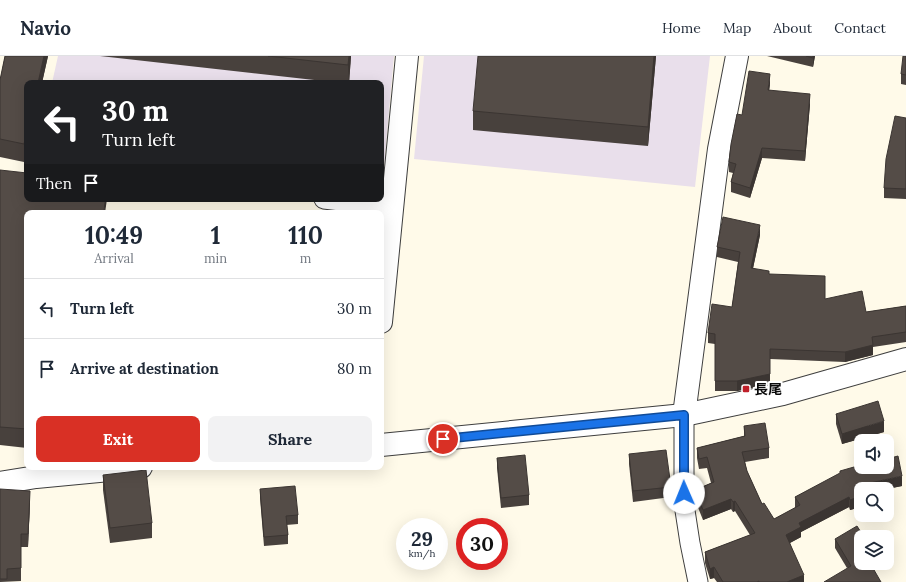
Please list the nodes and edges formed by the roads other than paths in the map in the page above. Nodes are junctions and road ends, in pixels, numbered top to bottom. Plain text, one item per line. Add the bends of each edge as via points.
1 (407, 56) edge
2 (737, 56) edge
3 (347, 202) edge
4 (392, 208) junction
5 (384, 291) edge
6 (906, 360) edge
7 (684, 415) junction
8 (384, 445) edge
9 (110, 470) edge
10 (0, 483) edge
11 (698, 582) edge

1 - 4 street
2 - 7 street via 720,142
3 - 4 street
4 - 5 street
6 - 7 street via 777,396
7 - 8 street
7 - 11 street via 684,504
9 - 10 street

